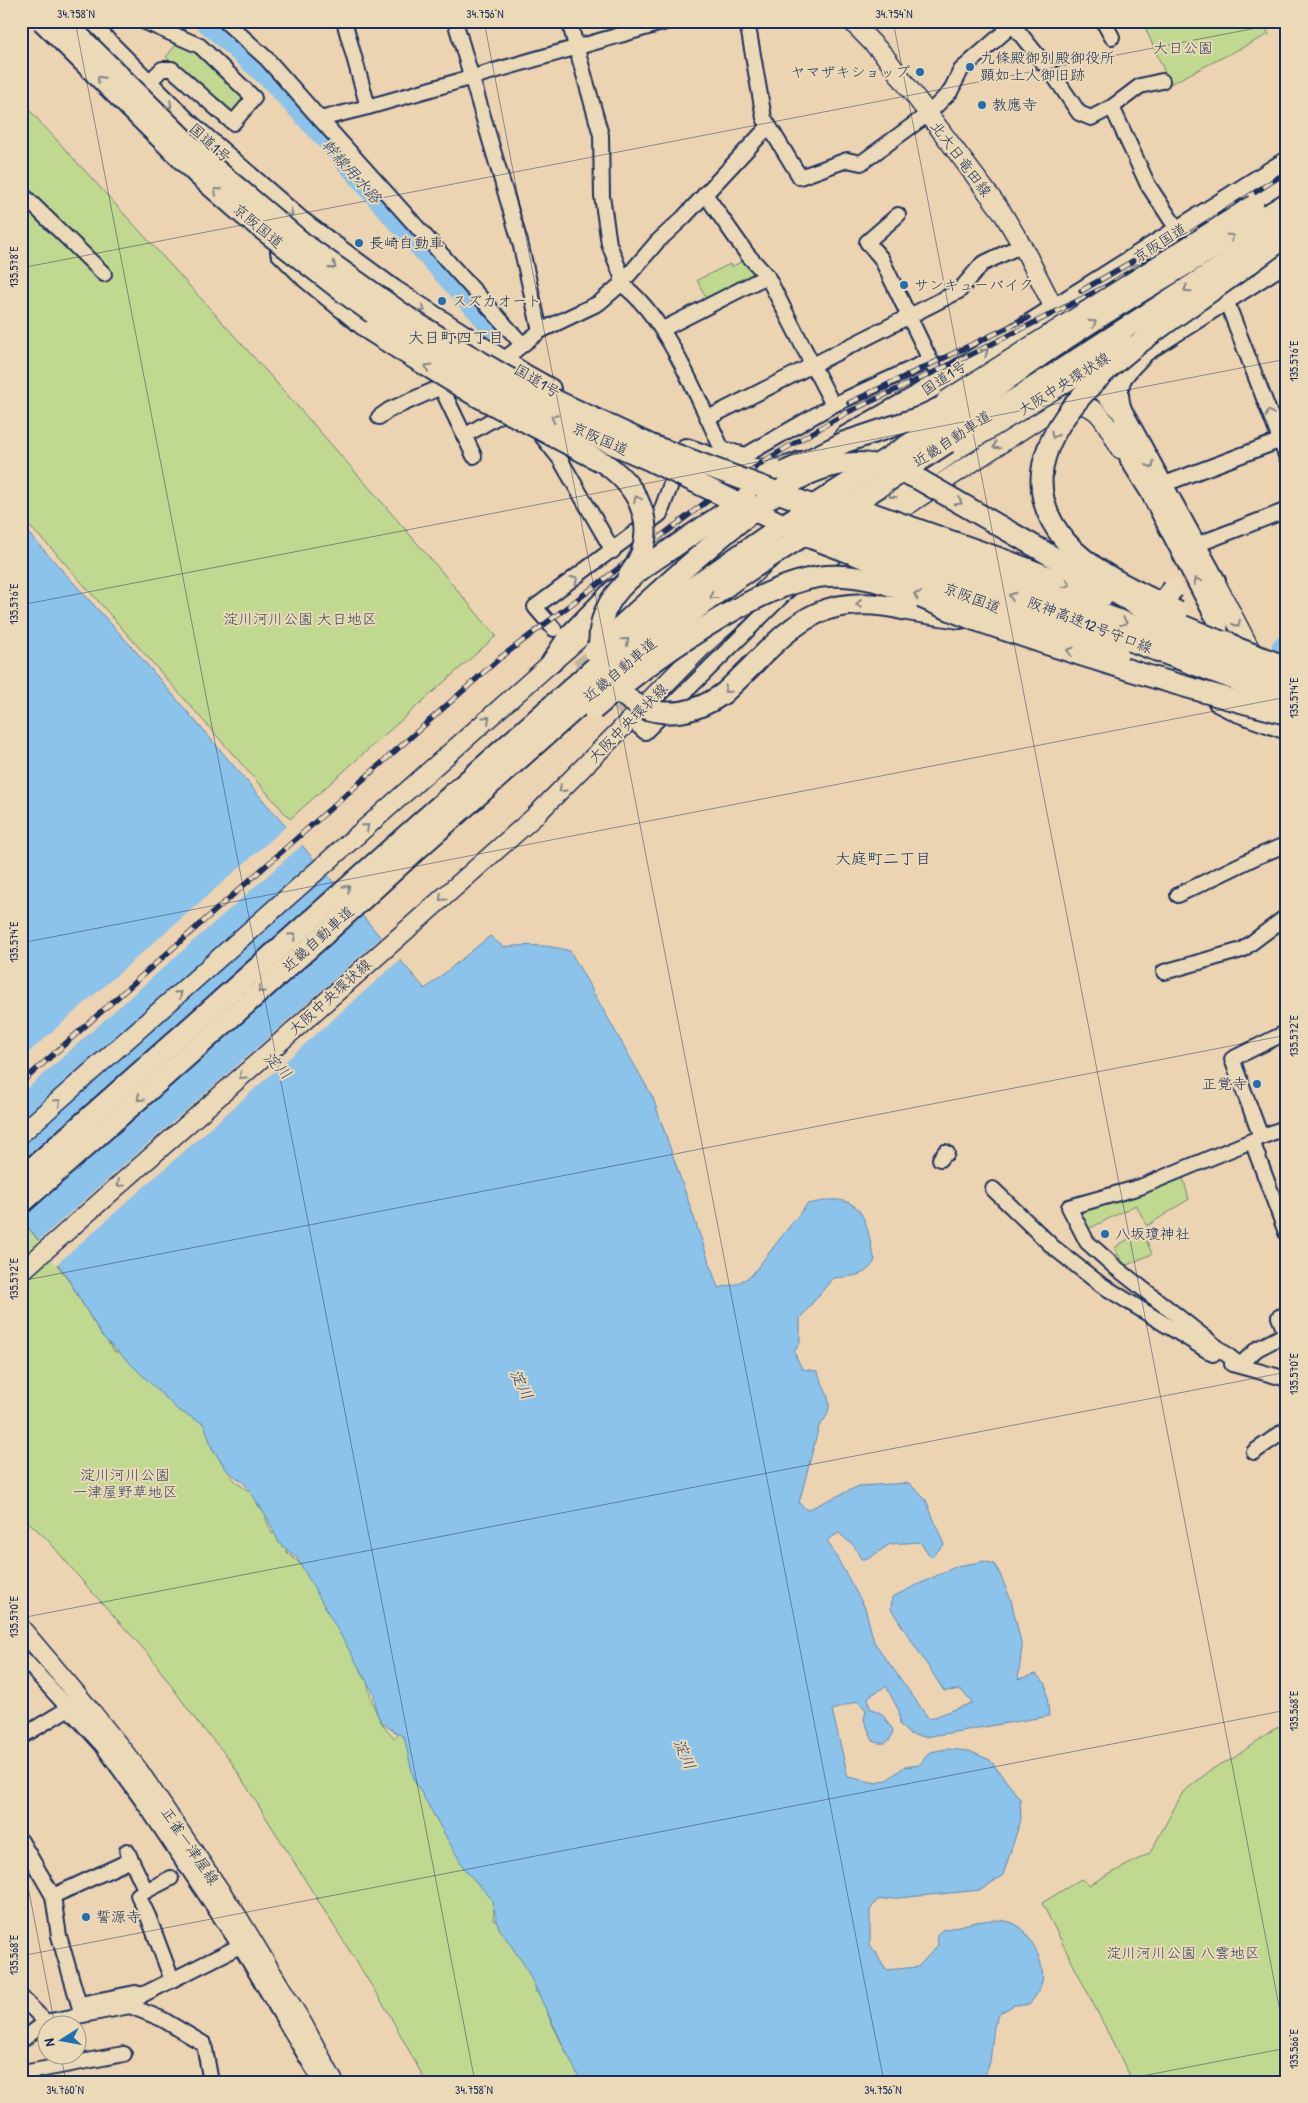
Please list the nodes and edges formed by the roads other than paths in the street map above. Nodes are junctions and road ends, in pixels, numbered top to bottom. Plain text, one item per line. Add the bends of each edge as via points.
1 (42, 21) edge
2 (64, 21) edge
3 (143, 21) edge
4 (225, 21) edge
5 (344, 21) edge
6 (455, 21) edge
7 (569, 21) edge
8 (669, 21) edge
9 (748, 21) edge
10 (851, 21) edge
11 (1103, 21) edge
12 (97, 23) edge
13 (1015, 23) edge
14 (1112, 37) dead end
15 (577, 47) junction
16 (471, 79) junction
17 (1162, 81) dead end
18 (147, 84) junction
19 (368, 107) junction
20 (1112, 107) junction
21 (928, 114) junction
22 (320, 119) junction
23 (768, 127) junction
24 (1284, 179) edge
25 (21, 193) edge
26 (705, 194) junction
27 (244, 215) junction
28 (898, 215) dead end
29 (1287, 224) edge
30 (1179, 232) junction
31 (1022, 245) junction
32 (1286, 247) edge
33 (104, 274) dead end
34 (767, 276) junction
35 (621, 284) junction
36 (1226, 300) junction
37 (1054, 308) junction
38 (910, 317) junction
39 (663, 329) junction
40 (540, 331) junction
41 (522, 344) junction
42 (1076, 347) junction
43 (1145, 350) junction
44 (503, 360) junction
45 (930, 360) junction
46 (813, 366) junction
47 (1020, 370) junction
48 (942, 380) junction
49 (1095, 382) junction
50 (492, 384) junction
51 (441, 387) junction
52 (914, 398) junction
53 (833, 405) junction
54 (511, 409) junction
55 (1120, 410) junction
56 (379, 417) dead end
57 (708, 418) junction
58 (1029, 424) junction
59 (464, 436) junction
60 (1279, 440) junction
61 (684, 448) junction
62 (649, 452) junction
63 (474, 456) dead end
64 (1287, 458) edge
65 (1131, 460) junction
66 (1162, 485) junction
67 (1287, 510) edge
68 (1175, 540) junction
69 (895, 544) junction
70 (1196, 545) junction
71 (613, 550) junction
72 (664, 573) junction
73 (804, 573) junction
74 (1215, 581) junction
75 (633, 584) junction
76 (976, 620) junction
77 (1218, 621) junction
78 (554, 629) tunnel mouth
79 (706, 643) junction
80 (1238, 648) junction
81 (552, 662) joint
82 (1287, 667) edge
83 (1260, 668) junction
84 (1161, 670) junction
85 (1287, 678) edge
86 (1287, 683) edge
87 (1252, 684) junction
88 (1287, 700) edge
89 (1287, 714) edge
90 (1287, 727) edge
91 (641, 729) dead end
92 (455, 790) junction
93 (1287, 844) edge
94 (373, 890) junction
95 (1178, 895) dead end
96 (1287, 916) edge
97 (1164, 972) dead end
98 (1287, 1032) edge
99 (1287, 1127) edge
100 (21, 1134) edge
101 (1256, 1139) junction
102 (21, 1178) edge
103 (993, 1189) dead end
104 (21, 1204) edge
105 (1287, 1235) edge
106 (21, 1272) edge
107 (1287, 1314) edge
108 (1240, 1365) junction
109 (1287, 1379) edge
110 (1287, 1429) edge
111 (1254, 1452) dead end
112 (21, 1628) edge
113 (21, 1656) edge
114 (70, 1708) junction
115 (21, 1737) edge
116 (21, 1841) edge
117 (171, 1878) dead end
118 (146, 1891) junction
119 (53, 1896) junction
120 (240, 1946) junction
121 (172, 1980) junction
122 (142, 1995) junction
123 (21, 1997) edge
124 (130, 2006) junction
125 (81, 2010) junction
126 (40, 2016) edge
127 (64, 2016) edge
128 (38, 2028) edge
129 (21, 2040) edge
130 (124, 2054) dead end
131 (23, 2074) edge
132 (211, 2082) edge
133 (321, 2082) edge
134 (334, 2082) edge

27 -> 1 highway, 京阪国道, bridge via 197,174
2 -> 62 highway, 京阪国道, bridge via 207,162 354,281 460,350
3 - 18 street via 200,46 254,98 233,123 172,69 162,69
4 - 22 street via 267,59
5 - 19 street
6 - 16 street
7 - 15 street
8 - 15 street
9 - 23 street
10 - 21 main road, 北大日竜田線 via 884,55
11 - 14 street
12 - 18 highway, 国道1号
13 - 20 street via 1079,113 1091,118
13 - 21 street via 961,70 950,92
15 - 16 street
15 - 35 street via 601,135 602,196 609,244 622,277
16 - 19 street
16 - 40 street via 520,242
17 - 20 street via 1140,86
18 -> 44 highway, 国道1号 via 301,222 393,290
19 - 22 street
20 - 30 street via 1148,185
21 - 23 street via 861,163 847,160 800,177
21 - 31 main road, 北大日竜田線 via 1002,212
22 - 41 street
23 - 26 street
24 - 30 highway, 京阪国道
47 -> 24 highway, 近畿自動車道, bridge via 1169,274
24 - 72 main road, bridge via 1254,204 891,435
25 - 33 street
26 - 34 street via 747,254
26 - 35 street
62 -> 27 highway, 京阪国道, bridge via 558,420 452,364 346,294
75 -> 27 highway, bridge via 641,556 644,521 636,496 617,472 434,371 372,331 306,278
28 - 38 street via 867,242 881,258
29 -> 94 highway, 近畿自動車道, bridge via 736,579 643,649
30 - 37 highway, 京阪国道
31 - 37 main road, 北大日竜田線
31 - 38 street via 982,264 959,291
32 - 36 highway
32 -> 79 main road, 大阪中央環状線, bridge via 961,447 796,561
32 -> 80 highway, bridge via 1161,327 1102,375 1059,425 1048,448 1043,471 1049,516 1076,552 1114,578
34 - 39 street
34 - 46 street
35 - 39 street via 632,291
35 - 40 street via 599,303
36 - 43 highway
60 -> 36 street
37 - 42 highway, 京阪国道
48 -> 37 highway, 国道1号
38 - 45 street
38 - 46 street
39 - 57 street
40 - 41 street
41 - 44 street
42 - 49 highway, 京阪国道
42 - 75 main road via 752,560 709,576
43 - 49 highway
43 - 55 highway via 1118,382
44 - 50 street
44 - 61 highway, 国道1号 via 567,398 653,438
45 - 48 street
45 - 53 street
46 - 53 street
46 - 57 street
76 -> 47 highway, bridge via 872,604 833,608 804,620 779,638 714,701 679,713 647,710 627,698 607,676 599,643 607,606 633,576 786,471 845,442 931,412
92 -> 47 highway, 近畿自動車道, bridge via 689,590
48 - 52 highway, 国道1号
49 - 55 highway, 京阪国道
49 - 58 main road
49 - 65 highway, 京阪国道 via 1097,393 1128,446
50 - 51 street via 459,382
50 - 54 street
51 - 56 street
51 - 59 street
52 - 61 highway, 国道1号 via 808,458 780,469 746,468
52 - 72 highway via 746,511
53 - 57 street via 746,455 722,449
54 - 59 street
54 - 71 street via 555,452
55 -> 66 highway, 京阪国道
58 - 65 main road via 1072,405 1086,405 1097,412 1120,449
58 -> 73 main road
59 - 63 street
60 - 64 street
60 - 66 street
61 - 71 street via 660,514
62 -> 68 highway, bridge via 903,523 1131,608 1162,603 1173,589 1178,569
62 - 69 highway, bridge
62 - 84 highway, 京阪国道, bridge via 811,538
65 - 68 highway, 京阪国道
66 - 70 highway, 京阪国道
67 - 70 street
77 -> 68 highway, 京阪国道
69 -> 86 highway, 阪神高速12号守口線, bridge
88 -> 69 highway, 阪神高速12号守口線, bridge
70 - 74 highway, 京阪国道
78 -> 71 street via 535,607
72 - 75 main road
73 - 79 main road
73 - 91 street
74 - 77 highway, 京阪国道
74 -> 83 main road
75 - 81 highway via 569,636
89 -> 76 highway, bridge via 1146,675
76 -> 94 highway, bridge via 887,584 852,577 813,578 772,591 733,611 627,682 416,860
77 - 84 highway, 京阪国道 via 1216,647 1204,667 1187,674
77 - 87 main road
79 -> 106 main road, 大阪中央環状線 via 534,817
80 - 82 highway, bridge
92 -> 80 highway, bridge via 543,700 722,536 796,480 833,466 873,464 906,473 1147,612
100 -> 81 main road
83 - 85 main road
83 - 87 main road via 1253,675
83 - 90 main road
84 - 90 highway via 1237,711
87 - 90 main road
102 -> 92 highway, 近畿自動車道, bridge
93 - 95 street
94 -> 104 highway, 近畿自動車道, bridge
96 - 97 street via 1242,950
98 - 101 street via 1232,1058
99 - 101 street
101 - 105 street
101 - 108 street via 1140,1187 1069,1207 1087,1242
103 - 108 street via 1053,1247 1100,1284 1226,1362
107 - 108 street via 1279,1317 1286,1334 1257,1349
108 - 109 street
110 - 111 street
112 - 134 main road, 正雀一津屋線 via 136,1768 238,1917
113 - 114 street
114 - 115 street
114 - 120 street via 102,1745
116 - 119 street
117 - 118 street
118 - 119 street via 129,1856
118 - 121 street via 138,1895
119 - 125 street via 59,1936
120 - 121 street
120 - 133 street
121 - 122 street
122 - 124 street
122 - 125 street via 135,1993
123 - 126 street
124 - 125 street
124 - 132 street via 162,2019 204,2044
125 - 127 street
128 - 129 street
130 - 131 street

